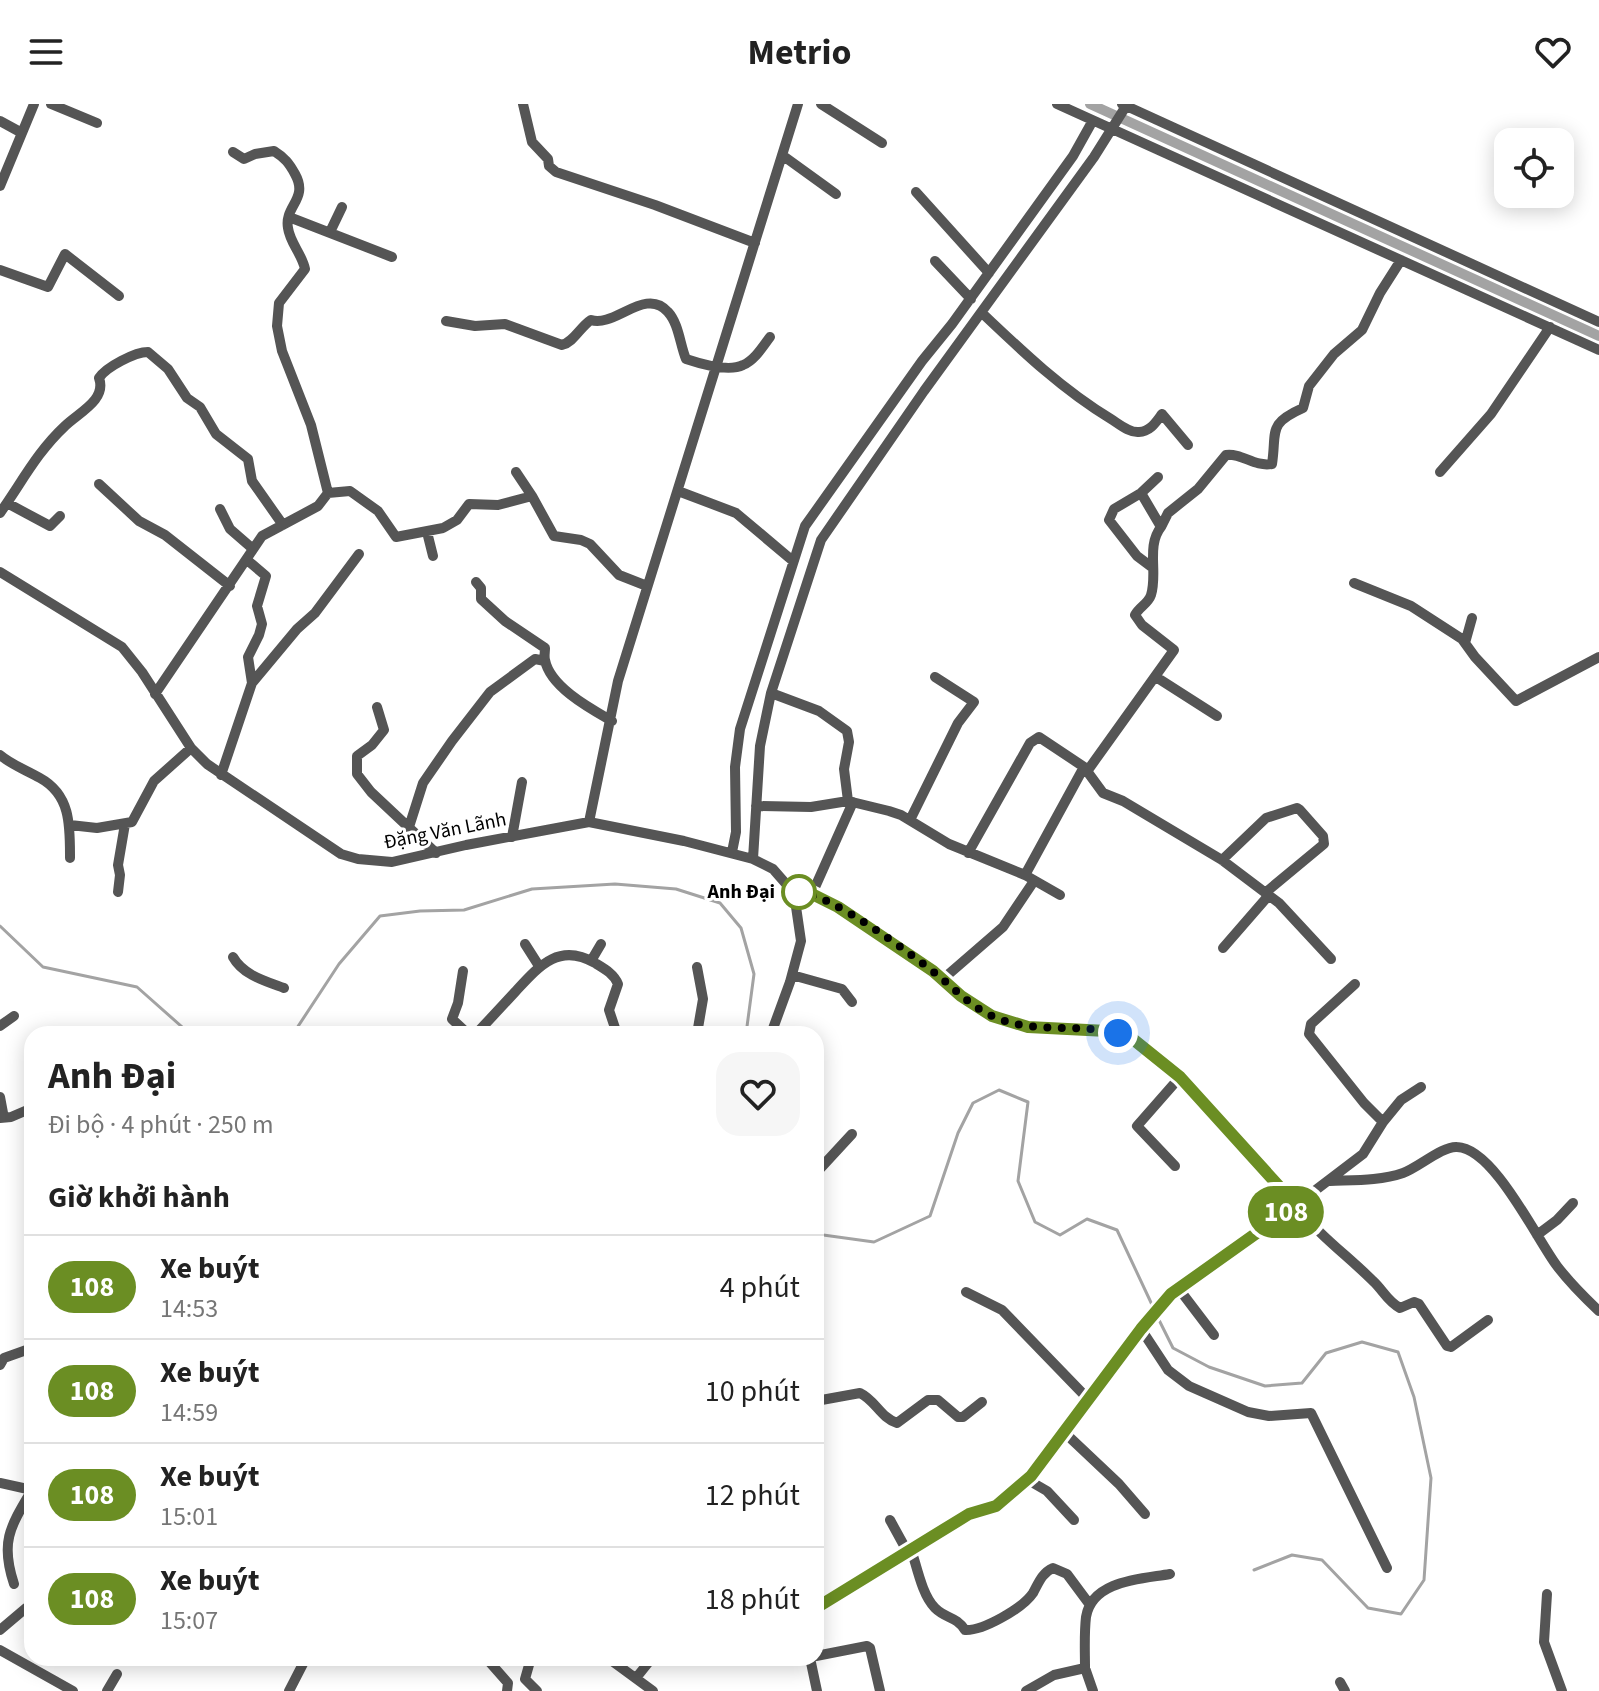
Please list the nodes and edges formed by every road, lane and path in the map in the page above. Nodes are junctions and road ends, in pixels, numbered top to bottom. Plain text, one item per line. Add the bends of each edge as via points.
1 (34, 104) edge
2 (51, 104) edge
3 (523, 104) edge
4 (798, 104) edge
5 (821, 104) edge
6 (1057, 104) edge
7 (1123, 108) edge
8 (0, 121) edge
9 (1092, 122) junction
10 (97, 123) dead end
11 (1112, 127) junction
12 (22, 133) junction
13 (882, 143) dead end
14 (233, 152) dead end
15 (782, 155) junction
16 (0, 186) edge
17 (916, 192) dead end
18 (836, 194) dead end
19 (342, 207) dead end
20 (289, 217) junction
21 (330, 232) junction
22 (755, 243) junction
23 (392, 257) dead end
24 (1401, 260) junction
25 (935, 261) dead end
26 (0, 270) edge
27 (989, 273) junction
28 (119, 296) dead end
29 (971, 299) junction
30 (982, 313) junction
31 (446, 321) dead end
32 (1599, 322) edge
33 (1550, 327) junction
34 (770, 337) dead end
35 (1599, 350) edge
36 (716, 366) junction
37 (1188, 445) dead end
38 (516, 472) dead end
39 (1440, 472) dead end
40 (1158, 477) dead end
41 (99, 484) dead end
42 (678, 491) junction
43 (328, 493) junction
44 (1141, 493) junction
45 (532, 496) junction
46 (7, 503) junction
47 (220, 509) dead end
48 (0, 513) edge
49 (60, 516) dead end
50 (283, 525) junction
51 (1161, 527) junction
52 (427, 532) junction
53 (803, 533) junction
54 (821, 540) junction
55 (253, 549) junction
56 (359, 554) dead end
57 (433, 556) dead end
58 (247, 560) junction
59 (793, 561) junction
60 (1153, 568) junction
61 (0, 572) edge
62 (476, 582) dead end
63 (1354, 583) dead end
64 (230, 586) junction
65 (647, 586) junction
66 (1472, 618) dead end
67 (1465, 643) junction
68 (1599, 657) edge
69 (545, 661) junction
70 (935, 677) dead end
71 (1156, 677) junction
72 (252, 683) junction
73 (771, 693) junction
74 (155, 694) junction
75 (377, 707) dead end
76 (1217, 716) dead end
77 (612, 721) junction
78 (191, 748) junction
79 (0, 755) edge
80 (1086, 769) junction
81 (221, 775) junction
82 (522, 782) dead end
83 (850, 801) junction
84 (756, 806) junction
85 (910, 820) junction
86 (589, 822) junction
87 (125, 824) junction
88 (70, 825) junction
89 (409, 827) junction
90 (512, 837) junction
91 (732, 852) junction
92 (436, 853) junction
93 (968, 853) junction
94 (70, 858) dead end
95 (753, 859) junction
96 (1222, 860) junction
97 (1029, 878) junction
98 (118, 892) dead end
99 (794, 893) junction
100 (812, 894) junction
101 (1267, 894) junction
102 (1060, 895) dead end
103 (525, 944) dead end
104 (601, 944) dead end
105 (1223, 948) dead end
106 (233, 957) dead end
107 (1331, 959) dead end
108 (591, 961) junction
109 (539, 966) junction
110 (697, 967) dead end
111 (463, 971) dead end
112 (792, 975) junction
113 (943, 979) junction
114 (1355, 984) dead end
115 (284, 988) dead end
116 (852, 1002) dead end
117 (14, 1016) dead end
118 (0, 1026) edge
119 (459, 1026) edge
120 (483, 1026) edge
121 (614, 1026) edge
122 (698, 1026) edge
123 (774, 1026) edge
124 (1180, 1077) junction
125 (1421, 1087) dead end
126 (0, 1097) edge
127 (24, 1110) edge
128 (0, 1118) edge
129 (1383, 1122) junction
130 (852, 1134) dead end
131 (824, 1164) edge
132 (1175, 1166) dead end
133 (1330, 1181) junction
134 (1573, 1203) dead end
135 (1296, 1205) junction
136 (1537, 1235) junction
137 (966, 1292) dead end
138 (1175, 1292) junction
139 (1599, 1311) edge
140 (1488, 1320) dead end
141 (1141, 1329) junction
142 (1214, 1335) dead end
143 (24, 1351) edge
144 (0, 1365) edge
145 (824, 1400) edge
146 (1090, 1401) junction
147 (982, 1402) dead end
148 (1065, 1433) junction
149 (1028, 1480) junction
150 (0, 1483) edge
151 (24, 1488) edge
152 (24, 1504) edge
153 (1145, 1514) dead end
154 (890, 1520) dead end
155 (1074, 1520) dead end
156 (909, 1550) junction
157 (1387, 1568) dead end
158 (1170, 1574) dead end
159 (14, 1584) dead end
160 (1547, 1594) dead end
161 (824, 1604) edge
162 (1090, 1605) junction
163 (24, 1609) edge
164 (3, 1623) edge
165 (0, 1650) edge
166 (824, 1654) edge
167 (24, 1663) edge
168 (28, 1666) edge
169 (302, 1666) edge
170 (492, 1666) edge
171 (529, 1666) edge
172 (619, 1666) edge
173 (646, 1666) edge
174 (812, 1666) edge
175 (1085, 1668) junction
176 (117, 1674) dead end
177 (636, 1678) junction
178 (525, 1679) junction
179 (508, 1688) edge
180 (73, 1691) edge
181 (107, 1691) edge
182 (289, 1691) edge
183 (537, 1691) edge
184 (653, 1691) edge
185 (817, 1691) edge
186 (880, 1691) edge
187 (1026, 1691) edge
188 (1093, 1691) edge
189 (1562, 1691) edge

1 - 12 street
2 - 10 street
3 - 22 street via 534,147 556,172
4 - 15 street
5 - 13 street
6 - 9 street
7 - 11 street
7 - 32 street
8 - 12 street
9 - 11 street
9 - 27 street
11 - 24 street
11 - 30 street
12 - 16 street
14 - 20 street via 244,159 274,151 284,157 301,185
15 - 18 street
15 - 22 street
17 - 27 street
19 - 21 street
20 - 21 street
20 - 43 street via 288,231 305,269 279,303 277,326
21 - 23 street
22 - 36 street
24 - 33 street
24 - 51 street via 1356,338 1315,378 1303,408 1277,424 1272,464 1226,455 1198,489 1168,513
25 - 29 street
26 - 28 street via 48,287 65,254
27 - 29 street
29 - 53 street via 825,495
30 - 37 street via 1076,398 1131,431 1142,433 1162,414
30 - 54 street
31 - 36 street via 505,324 562,345 591,320 600,322 646,304 659,306 672,318 686,359
33 - 35 street
33 - 39 street via 1491,414
34 - 36 street via 743,366
36 - 42 street
38 - 45 street
40 - 44 street
41 - 64 street via 139,521
42 - 59 street via 736,513
42 - 65 street
43 - 50 street via 318,506
43 - 52 street via 350,491 378,511 396,537
44 - 51 street
44 - 60 street via 1114,509 1109,520
45 - 52 street via 498,505 469,504 453,523
45 - 65 street via 554,536 590,544 619,575
46 - 48 street
46 - 49 street via 50,526
46 - 50 street via 42,448 98,398 103,372 148,352 200,407 216,434 248,459 252,481
47 - 55 street via 230,529
50 - 55 street via 262,536
51 - 60 street
52 - 57 street
53 - 54 street
53 - 59 street
54 - 73 street
55 - 58 street
56 - 72 street
58 - 64 street
58 - 72 street via 266,576 257,606 262,624 248,657
59 - 91 street via 740,729
60 - 71 street via 1150,598 1135,615 1174,650
61 - 74 street, Đặng Văn Lãnh via 114,641 134,660
62 - 69 street via 481,599 545,648
63 - 67 street via 1411,606
64 - 74 street
65 - 77 street via 618,681
66 - 67 street
67 - 68 street via 1516,701
69 - 77 street via 577,701
69 - 89 street via 535,659 490,692 429,772
70 - 85 street via 974,702 958,723
71 - 76 street
71 - 80 street
72 - 81 street
73 - 83 street via 819,711 847,731 844,769
73 - 84 street
74 - 78 street, Đặng Văn Lãnh
75 - 89 street via 383,733 357,756 355,768 371,792
77 - 86 street
78 - 81 street, Đặng Văn Lãnh
78 - 87 street via 162,771 135,819
79 - 88 street via 52,786 63,800
80 - 93 street via 1035,738
80 - 96 street via 1103,793
80 - 97 street
81 - 92 street, Đặng Văn Lãnh via 341,854 383,863
82 - 90 street
83 - 84 street
83 - 85 street
83 - 100 street
84 - 95 street
85 - 93 street
86 - 90 street, Đặng Văn Lãnh
86 - 91 street, Đặng Văn Lãnh
87 - 88 street
87 - 98 street
88 - 94 street
89 - 92 street
90 - 92 street, Đặng Văn Lãnh
91 - 95 street, Đặng Văn Lãnh
93 - 97 street
95 - 99 street, Đặng Văn Lãnh via 773,869
96 - 101 street
96 - 101 street via 1266,818 1300,810 1324,844
97 - 102 street
97 - 113 street via 1003,927
99 - 100 street
99 - 112 street via 801,941
100 - 113 street
101 - 105 street
101 - 107 street
103 - 109 street
104 - 108 street
106 - 115 street via 249,974
108 - 109 street via 576,955 555,957
108 - 121 street via 615,976 618,984 609,1010
109 - 120 street
110 - 122 street via 703,999
111 - 119 street via 452,1019
112 - 116 street via 842,989
112 - 123 street
113 - 124 street via 973,1006 1008,1022 1128,1037
114 - 129 street via 1311,1024 1309,1034
117 - 118 street
124 - 132 street via 1137,1126
124 - 135 street
125 - 129 street
126 - 128 street
127 - 128 street
129 - 133 street via 1363,1154
130 - 131 street
133 - 135 street
133 - 136 street via 1397,1175 1460,1147 1503,1182
134 - 136 street
135 - 138 street
135 - 140 street via 1393,1305 1419,1304 1447,1346
136 - 139 street via 1572,1285
137 - 146 street via 1002,1310
138 - 141 street
138 - 142 street
141 - 146 street
141 - 157 street via 1168,1370 1189,1386 1248,1412 1311,1413
143 - 144 street
145 - 147 street via 860,1393 897,1423 928,1400 938,1400 958,1417
146 - 148 street
148 - 149 street
148 - 153 street
149 - 155 street via 1047,1491
149 - 156 street via 996,1506 969,1514
150 - 151 street
152 - 159 street via 6,1542
154 - 156 street
156 - 161 street
156 - 162 street via 930,1602 965,1630 1013,1610 1053,1568 1067,1574
158 - 162 street via 1121,1583
160 - 189 street via 1544,1642
162 - 175 street
163 - 164 street
165 - 167 street
166 - 186 street via 867,1646
168 - 180 street
169 - 182 street
170 - 179 street
171 - 178 street
172 - 177 street
173 - 177 street
174 - 185 street
175 - 187 street via 1054,1675
175 - 188 street
176 - 181 street
177 - 184 street
178 - 179 street
178 - 183 street

